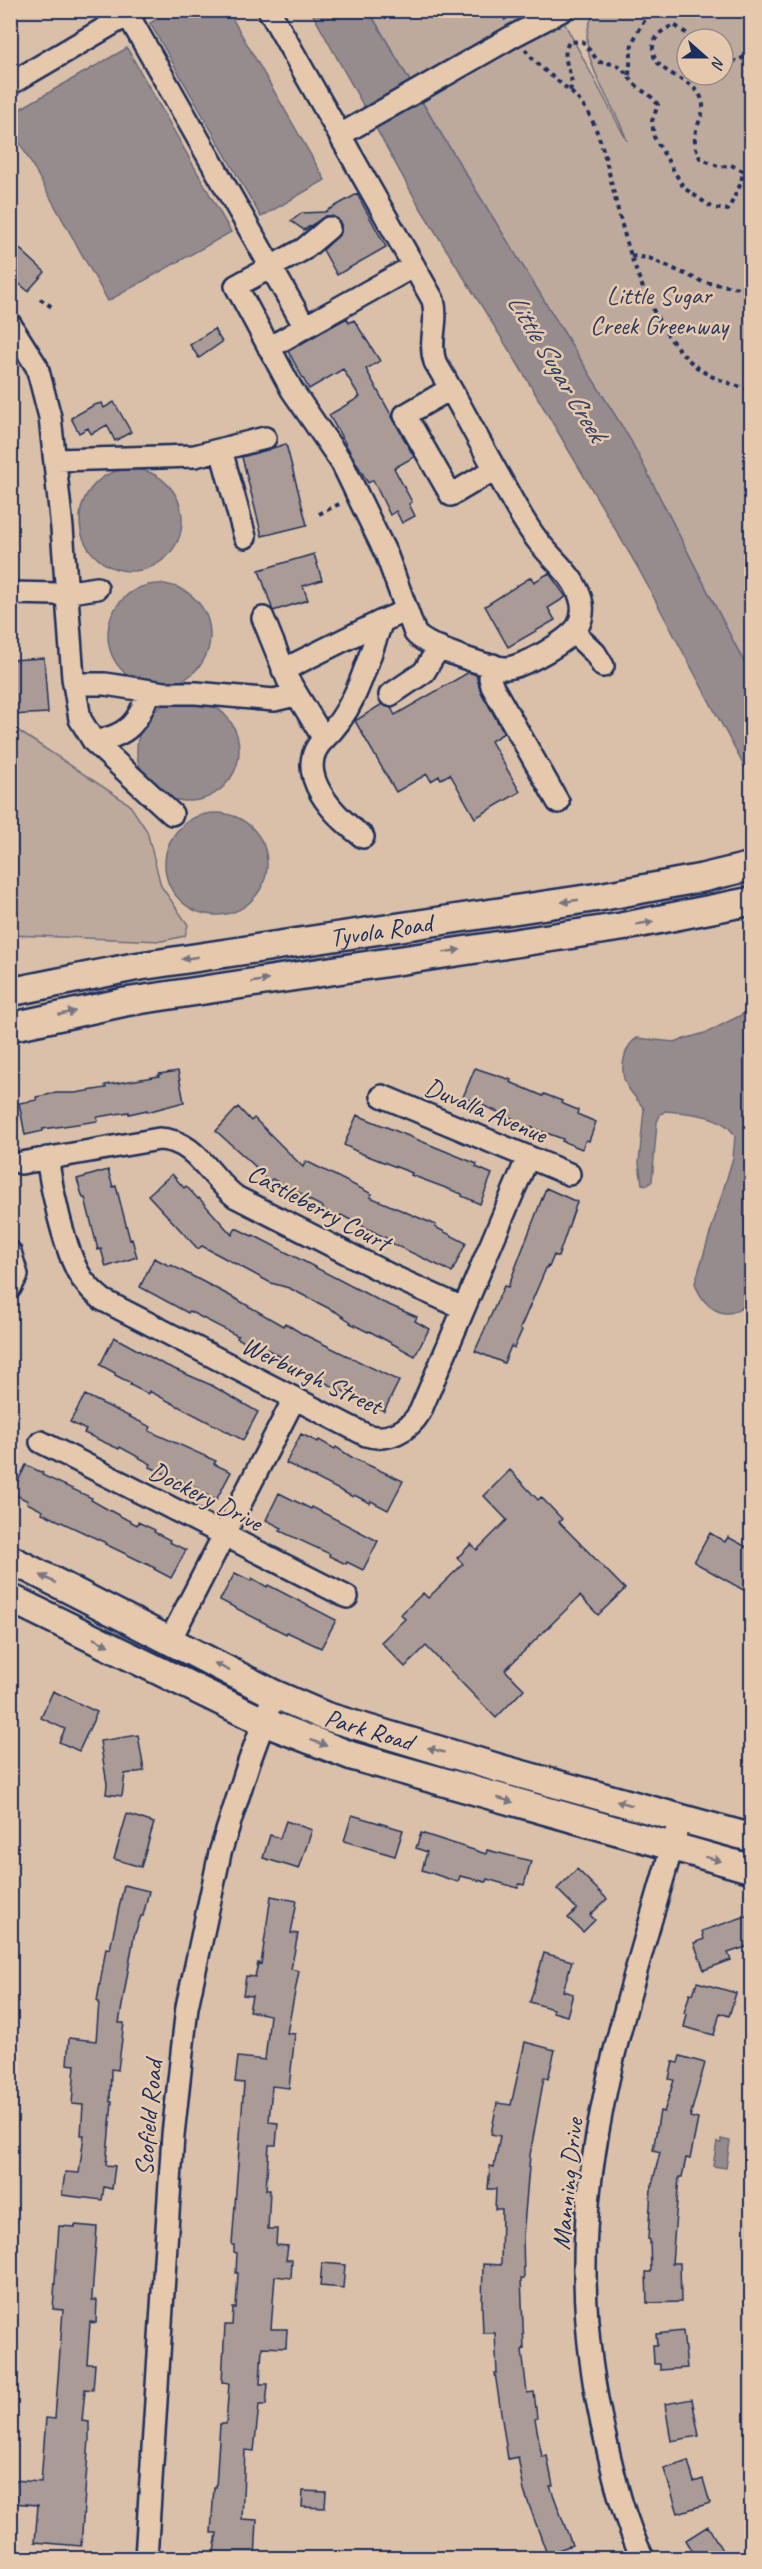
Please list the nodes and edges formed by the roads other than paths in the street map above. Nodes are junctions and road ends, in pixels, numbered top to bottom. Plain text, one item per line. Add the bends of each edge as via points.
1 (269, 10) edge
2 (563, 10) edge
3 (132, 13) edge
4 (10, 84) edge
5 (345, 132) junction
6 (328, 228) dead end
7 (414, 266) junction
8 (271, 267) junction
9 (10, 324) edge
10 (305, 327) junction
11 (269, 348) junction
12 (450, 389) junction
13 (265, 438) dead end
14 (222, 450) junction
15 (56, 460) junction
16 (495, 469) junction
17 (245, 537) dead end
18 (97, 588) dead end
19 (10, 593) edge
20 (67, 593) junction
21 (405, 611) junction
22 (262, 618) dead end
23 (382, 621) junction
24 (573, 632) junction
25 (439, 647) junction
26 (493, 665) junction
27 (603, 666) dead end
28 (283, 670) junction
29 (74, 684) junction
30 (149, 691) junction
31 (295, 695) junction
32 (390, 695) dead end
33 (324, 739) junction
34 (94, 742) junction
35 (558, 802) dead end
36 (172, 814) dead end
37 (363, 837) dead end
38 (751, 866) edge
39 (752, 901) edge
40 (10, 992) edge
41 (10, 1027) edge
42 (382, 1096) dead end
43 (528, 1157) junction
44 (47, 1158) junction
45 (21, 1163) dead end
46 (569, 1174) dead end
47 (10, 1252) edge
48 (10, 1288) edge
49 (463, 1308) junction
50 (294, 1399) junction
51 (40, 1442) dead end
52 (224, 1535) junction
53 (10, 1559) edge
54 (347, 1597) dead end
55 (10, 1598) edge
56 (170, 1640) junction
57 (274, 1694) junction
58 (264, 1722) junction
59 (680, 1818) junction
60 (752, 1838) edge
61 (672, 1847) junction
62 (752, 1869) edge
63 (146, 2559) edge
64 (643, 2559) edge

1 - 5 street
2 - 5 street
3 - 4 street
3 - 8 street
5 - 7 street
6 - 8 street via 311,244
7 - 10 street
7 - 12 street via 433,300 436,317 432,354
8 - 10 street
8 - 11 street via 236,286
9 - 15 street via 37,367
10 - 11 street
11 - 21 street via 299,402 345,470 387,556
12 - 16 street
12 - 16 street via 405,416 451,495
13 - 14 street
14 - 15 street via 195,456
14 - 17 street
15 - 20 street
16 - 24 street via 528,528 575,586 583,612
18 - 20 street
19 - 20 street
20 - 29 street
21 - 23 street
21 - 25 street via 418,638
22 - 28 street
23 - 28 street
23 - 33 street via 349,706
24 - 26 street via 517,666
24 - 27 street
25 - 26 street
25 - 32 street via 424,672
26 - 35 street via 492,686
28 - 31 street
29 - 30 street
29 - 34 street via 80,719
30 - 31 street via 274,700
30 - 34 street via 128,730 115,738
31 - 33 street
33 - 37 street via 312,762 318,787 334,812
34 - 36 street
38 -> 40 main road, Tyvola Road via 599,897 134,967
41 -> 39 main road, Tyvola Road via 125,1002 621,927
42 - 43 street, Duvalla Avenue
43 - 46 street, Duvalla Avenue
43 - 49 street, Werburgh Street
44 - 45 street, Castleberry Court
44 - 49 street, Castleberry Court via 159,1139 174,1140 194,1152 236,1197
44 - 50 street, Werburgh Street via 74,1262 82,1279 96,1294 126,1314
47 - 48 street via 17,1275
49 - 50 street, Werburgh Street via 420,1412 404,1429 386,1437 372,1437
50 - 52 street
51 - 52 street, Dockery Drive
52 - 54 street, Dockery Drive
52 - 56 street
56 -> 53 main road, Park Road
55 -> 58 main road, Park Road
57 -> 56 main road, Park Road
57 - 58 street, Scofield Road
59 -> 57 main road, Park Road via 389,1736 325,1716
58 -> 61 main road, Park Road via 387,1767
58 - 63 street, Scofield Road via 220,1853 185,2016 173,2135
59 - 60 main road, Park Road
59 - 61 street, Manning Drive
61 -> 62 main road, Park Road
61 - 64 street, Manning Drive via 607,2084 592,2172 586,2248 588,2331 601,2421 619,2494

